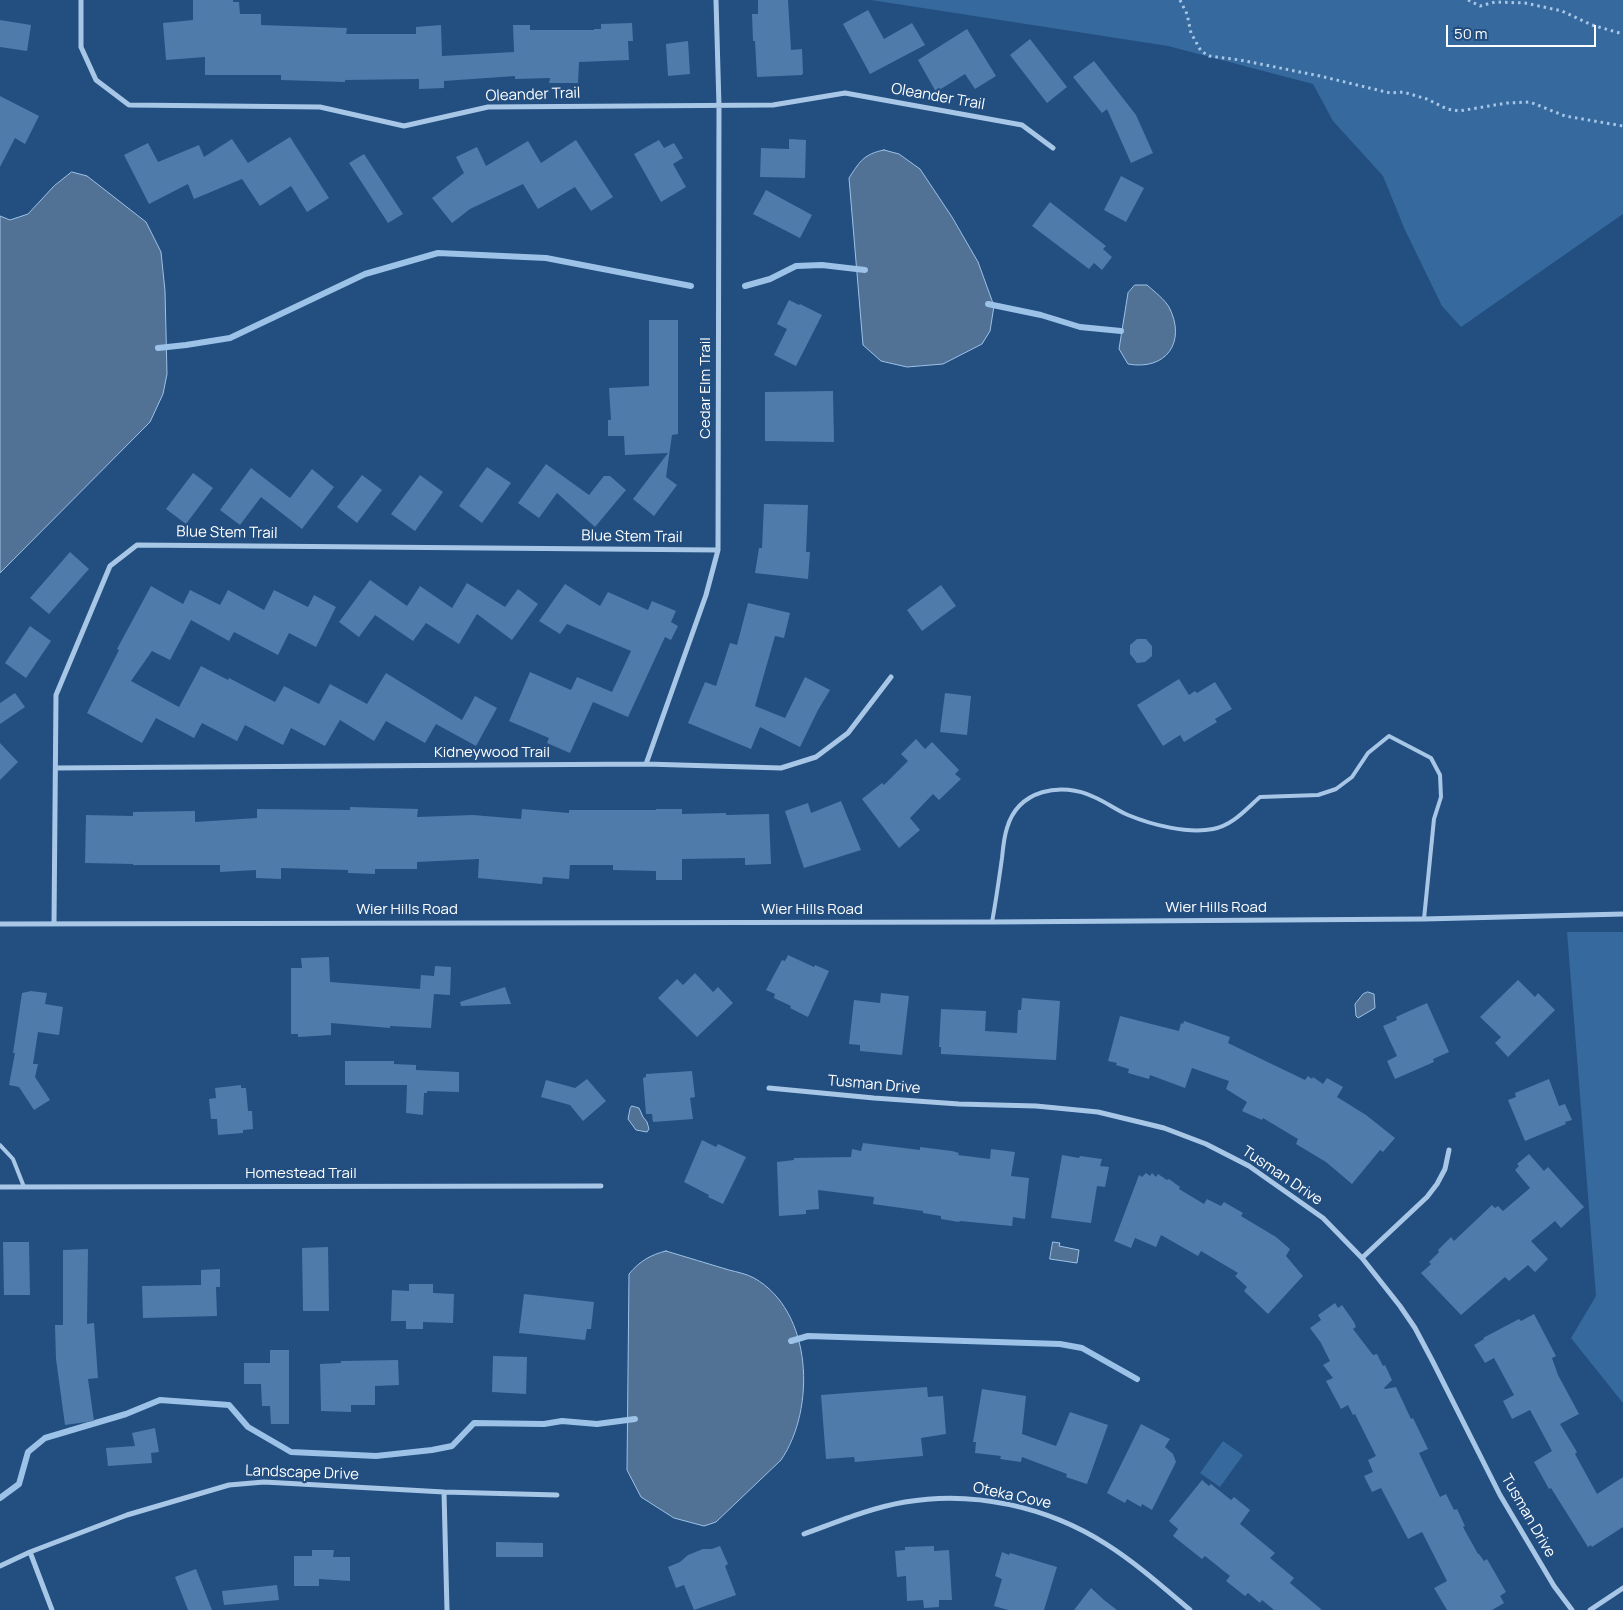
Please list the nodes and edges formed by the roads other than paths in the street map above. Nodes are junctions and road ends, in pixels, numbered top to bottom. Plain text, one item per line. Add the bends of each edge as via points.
1 (81, 0) edge
2 (716, 0) edge
3 (720, 106) junction
4 (1053, 148) dead end
5 (718, 550) junction
6 (891, 677) dead end
7 (646, 764) junction
8 (56, 768) junction
9 (1623, 914) edge
10 (1424, 919) junction
11 (992, 922) junction
12 (54, 923) junction
13 (0, 924) edge
14 (769, 1088) dead end
15 (0, 1145) edge
16 (1449, 1150) dead end
17 (601, 1186) dead end
18 (0, 1187) edge
19 (24, 1187) junction
20 (1362, 1258) junction
21 (444, 1492) junction
22 (557, 1496) dead end
23 (804, 1534) dead end
24 (30, 1552) junction
25 (0, 1566) edge
26 (1623, 1588) edge
27 (52, 1610) edge
28 (447, 1610) edge
29 (1190, 1610) edge
30 (1572, 1610) edge
31 (1590, 1610) edge

1 - 3 street, Oleander Trail via 81,47 96,80 129,105 320,107 404,126 488,107
2 - 3 street, Cedar Elm Trail
3 - 4 street, Oleander Trail via 773,105 845,93 1022,125
3 - 5 street, Cedar Elm Trail
5 - 7 street, Cedar Elm Trail via 706,595
5 - 8 street, Blue Stem Trail via 137,545 110,566 56,695
6 - 7 street, Kidneywood Trail via 848,733 816,758 781,768
7 - 8 street, Kidneywood Trail
8 - 12 street, Blue Stem Trail
9 - 10 street, Wier Hills Road
10 - 11 street, Wier Hills Road
10 - 11 lane via 1434,820 1441,797 1440,775 1431,758 1389,736 1368,753 1352,777 1336,789 1318,795 1260,798 1242,815 1214,829 1194,831 1170,827 1127,815 1093,796 1064,788 1036,794 1017,807 1006,828
11 - 12 street, Wier Hills Road
12 - 13 street, Wier Hills Road
14 - 20 street, Tusman Drive via 1098,1112 1164,1128 1206,1144 1249,1166 1323,1218
15 - 19 lane via 13,1159
16 - 20 street via 1438,1184
17 - 19 street, Homestead Trail
18 - 19 street, Homestead Trail
20 - 30 street, Tusman Drive via 1415,1328 1500,1495 1554,1586
21 - 22 street, Landscape Drive
21 - 24 street, Landscape Drive via 264,1482 229,1485 127,1515
21 - 28 street
23 - 29 street, Oteka Cove via 874,1509 905,1502 962,1498 1003,1504 1049,1515 1098,1539 1134,1563
24 - 25 street, Landscape Drive
24 - 27 street
26 - 31 street

